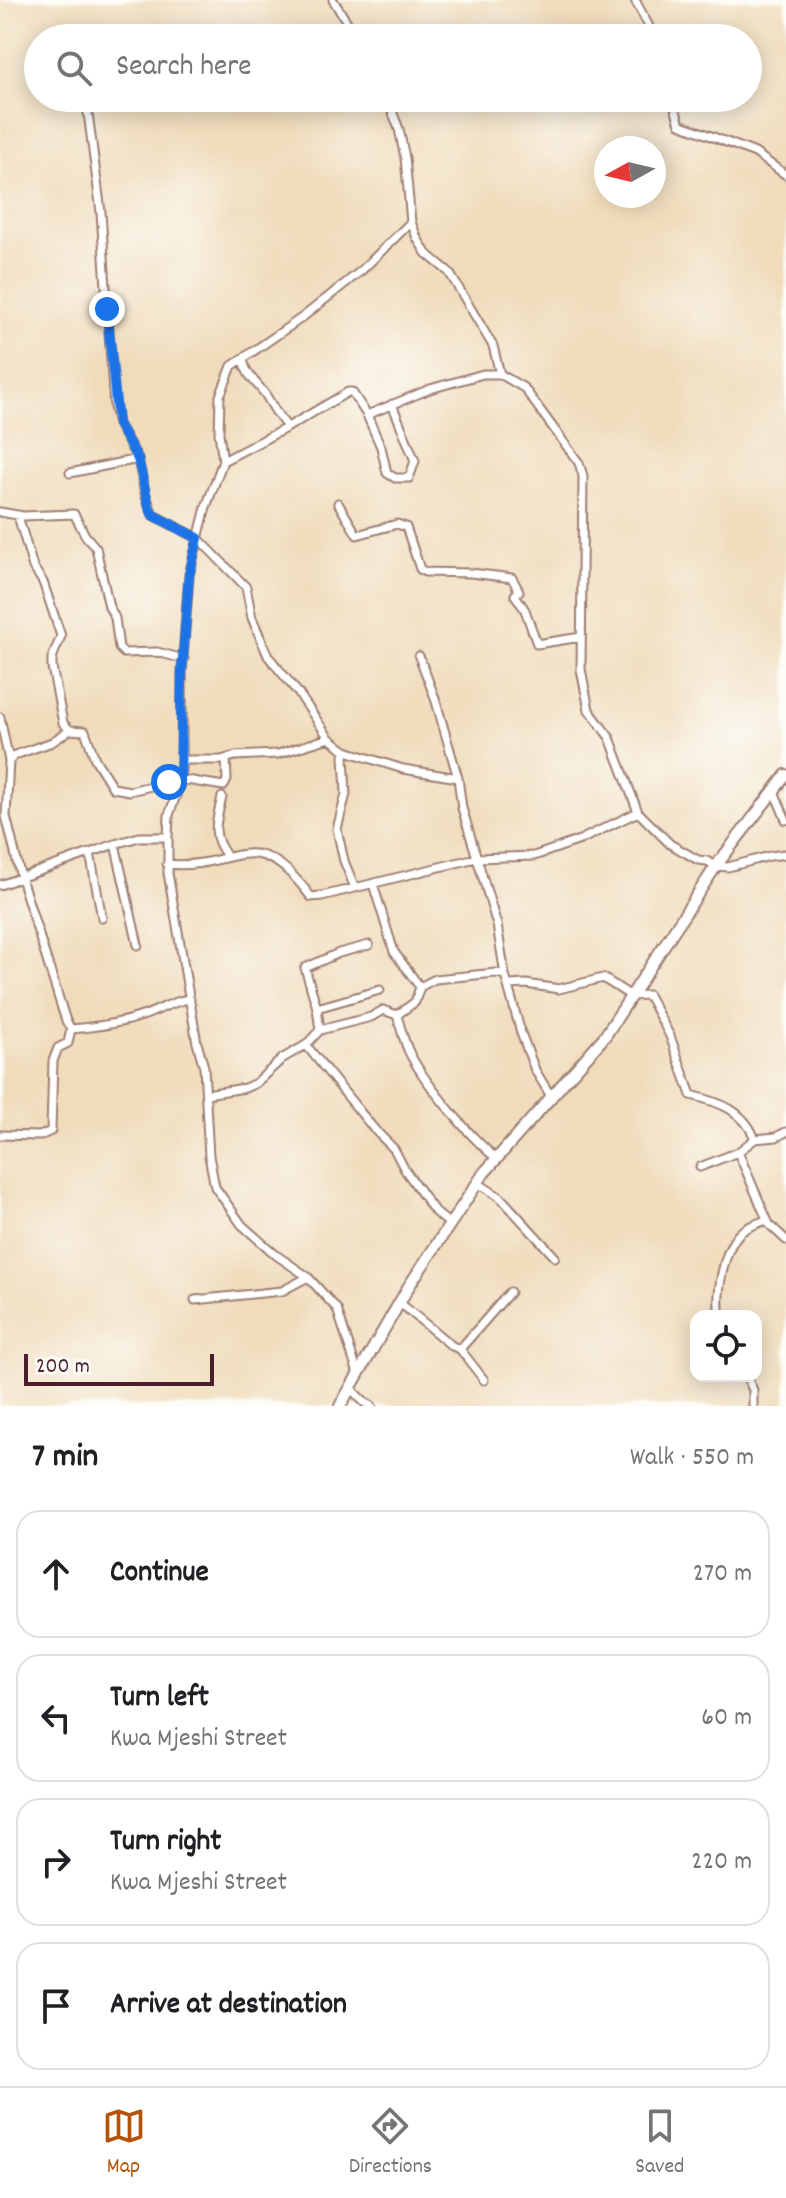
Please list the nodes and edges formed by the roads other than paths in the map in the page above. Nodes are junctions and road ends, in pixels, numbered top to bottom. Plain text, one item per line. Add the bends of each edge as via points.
1 (333, 0) edge
2 (635, 0) edge
3 (348, 24) edge
4 (648, 24) edge
5 (88, 112) edge
6 (392, 112) edge
7 (676, 112) edge
8 (786, 175) edge
9 (411, 222) junction
10 (243, 360) junction
11 (500, 374) junction
12 (392, 404) junction
13 (367, 415) junction
14 (288, 427) junction
15 (138, 459) junction
16 (223, 461) junction
17 (70, 473) dead end
18 (338, 503) dead end
19 (0, 512) edge
20 (18, 516) junction
21 (198, 538) junction
22 (581, 637) junction
23 (419, 656) dead end
24 (184, 659) junction
25 (0, 717) edge
26 (70, 730) junction
27 (329, 738) junction
28 (346, 751) junction
29 (226, 759) junction
30 (182, 760) junction
31 (9, 761) junction
32 (786, 775) edge
33 (458, 778) junction
34 (180, 779) junction
35 (774, 791) junction
36 (222, 797) dead end
37 (638, 812) junction
38 (786, 820) edge
39 (168, 837) junction
40 (115, 844) junction
41 (90, 853) junction
42 (786, 854) edge
43 (226, 855) junction
44 (476, 858) junction
45 (167, 864) junction
46 (716, 866) junction
47 (21, 878) junction
48 (373, 884) junction
49 (0, 885) edge
50 (355, 888) junction
51 (102, 918) dead end
52 (138, 945) dead end
53 (369, 945) dead end
54 (505, 975) junction
55 (509, 985) junction
56 (420, 987) junction
57 (380, 990) dead end
58 (634, 992) junction
59 (190, 999) junction
60 (317, 1008) junction
61 (397, 1015) junction
62 (71, 1029) junction
63 (320, 1030) junction
64 (306, 1045) junction
65 (206, 1094) junction
66 (552, 1098) junction
67 (786, 1132) edge
68 (0, 1135) edge
69 (755, 1139) junction
70 (738, 1152) junction
71 (496, 1158) junction
72 (700, 1167) dead end
73 (478, 1183) junction
74 (766, 1220) junction
75 (450, 1224) junction
76 (786, 1240) edge
77 (555, 1257) dead end
78 (308, 1277) junction
79 (510, 1292) dead end
80 (195, 1300) dead end
81 (400, 1303) junction
82 (719, 1310) edge
83 (460, 1349) junction
84 (358, 1374) junction
85 (484, 1380) dead end
86 (749, 1382) edge
87 (350, 1388) junction
88 (368, 1405) edge
89 (340, 1406) edge
90 (753, 1406) edge

1 - 3 street
2 - 4 street
5 - 15 street via 101,212 114,407
6 - 9 street via 405,158
7 - 8 street via 680,124 755,153
9 - 10 street via 362,270
9 - 11 street via 426,253 449,272 493,346
10 - 14 street
10 - 16 street via 232,366 220,396
11 - 12 street via 483,374
11 - 22 street via 524,388 579,463
12 - 13 street
12 - 13 street via 415,461 409,478 387,473
13 - 14 street via 348,392
14 - 16 street
15 - 17 street
15 - 21 street via 153,515
16 - 21 street
18 - 22 street via 357,535 397,524 406,527 425,572 512,578 537,644
19 - 20 street
20 - 24 street via 74,514 96,548 119,648 124,653 157,652
20 - 26 street via 61,636 52,667 63,723
21 - 24 street via 189,575
21 - 27 street via 246,587 268,656
22 - 37 street via 589,710 610,738
23 - 33 street
24 - 30 street
25 - 31 street
26 - 31 street
26 - 34 street via 85,731 95,759 117,790
27 - 28 street
27 - 29 street via 278,754
28 - 33 street via 403,769
28 - 50 street via 346,794 337,829
29 - 30 street
29 - 34 street via 224,786
30 - 34 street
31 - 47 street via 6,816
32 - 35 main road
33 - 44 street
34 - 39 street
35 - 38 street
35 - 46 main road
36 - 43 street via 215,834
37 - 44 street via 534,856
37 - 46 street via 670,844
39 - 40 street
39 - 45 street
40 - 41 street
40 - 52 street
41 - 47 street
41 - 51 street
42 - 46 street
43 - 45 street via 196,864
43 - 50 street via 264,854 292,872 311,897
44 - 48 street
44 - 54 street via 497,925
45 - 59 street
46 - 58 main road
47 - 49 street
47 - 62 street
48 - 50 street
48 - 56 street via 394,952
53 - 60 street via 305,968
54 - 55 street
54 - 56 street via 435,979
55 - 58 street via 559,989 603,978
55 - 66 street via 535,1070
56 - 61 street via 415,1002
57 - 60 street
58 - 66 main road
58 - 69 street via 648,995 670,1036 691,1095 730,1107
59 - 62 street via 129,1020
59 - 65 street
60 - 63 street
61 - 63 street via 383,1010
61 - 71 street via 423,1075 473,1139
62 - 68 street via 68,1043 58,1048 53,1061 51,1131 40,1136
63 - 64 street
64 - 65 street via 256,1083
64 - 75 street via 394,1149 435,1212
65 - 78 street via 215,1187 242,1225
66 - 71 main road
67 - 69 street
69 - 70 street
70 - 72 street
70 - 74 street
71 - 73 main road
73 - 75 main road
73 - 77 street via 501,1198
74 - 76 street
74 - 82 street via 737,1235 724,1267
75 - 81 main road
78 - 80 street via 282,1291
78 - 84 street via 337,1309
79 - 83 street
81 - 83 street
81 - 84 main road
83 - 85 street
84 - 87 main road
86 - 90 street
87 - 88 street
87 - 89 main road

